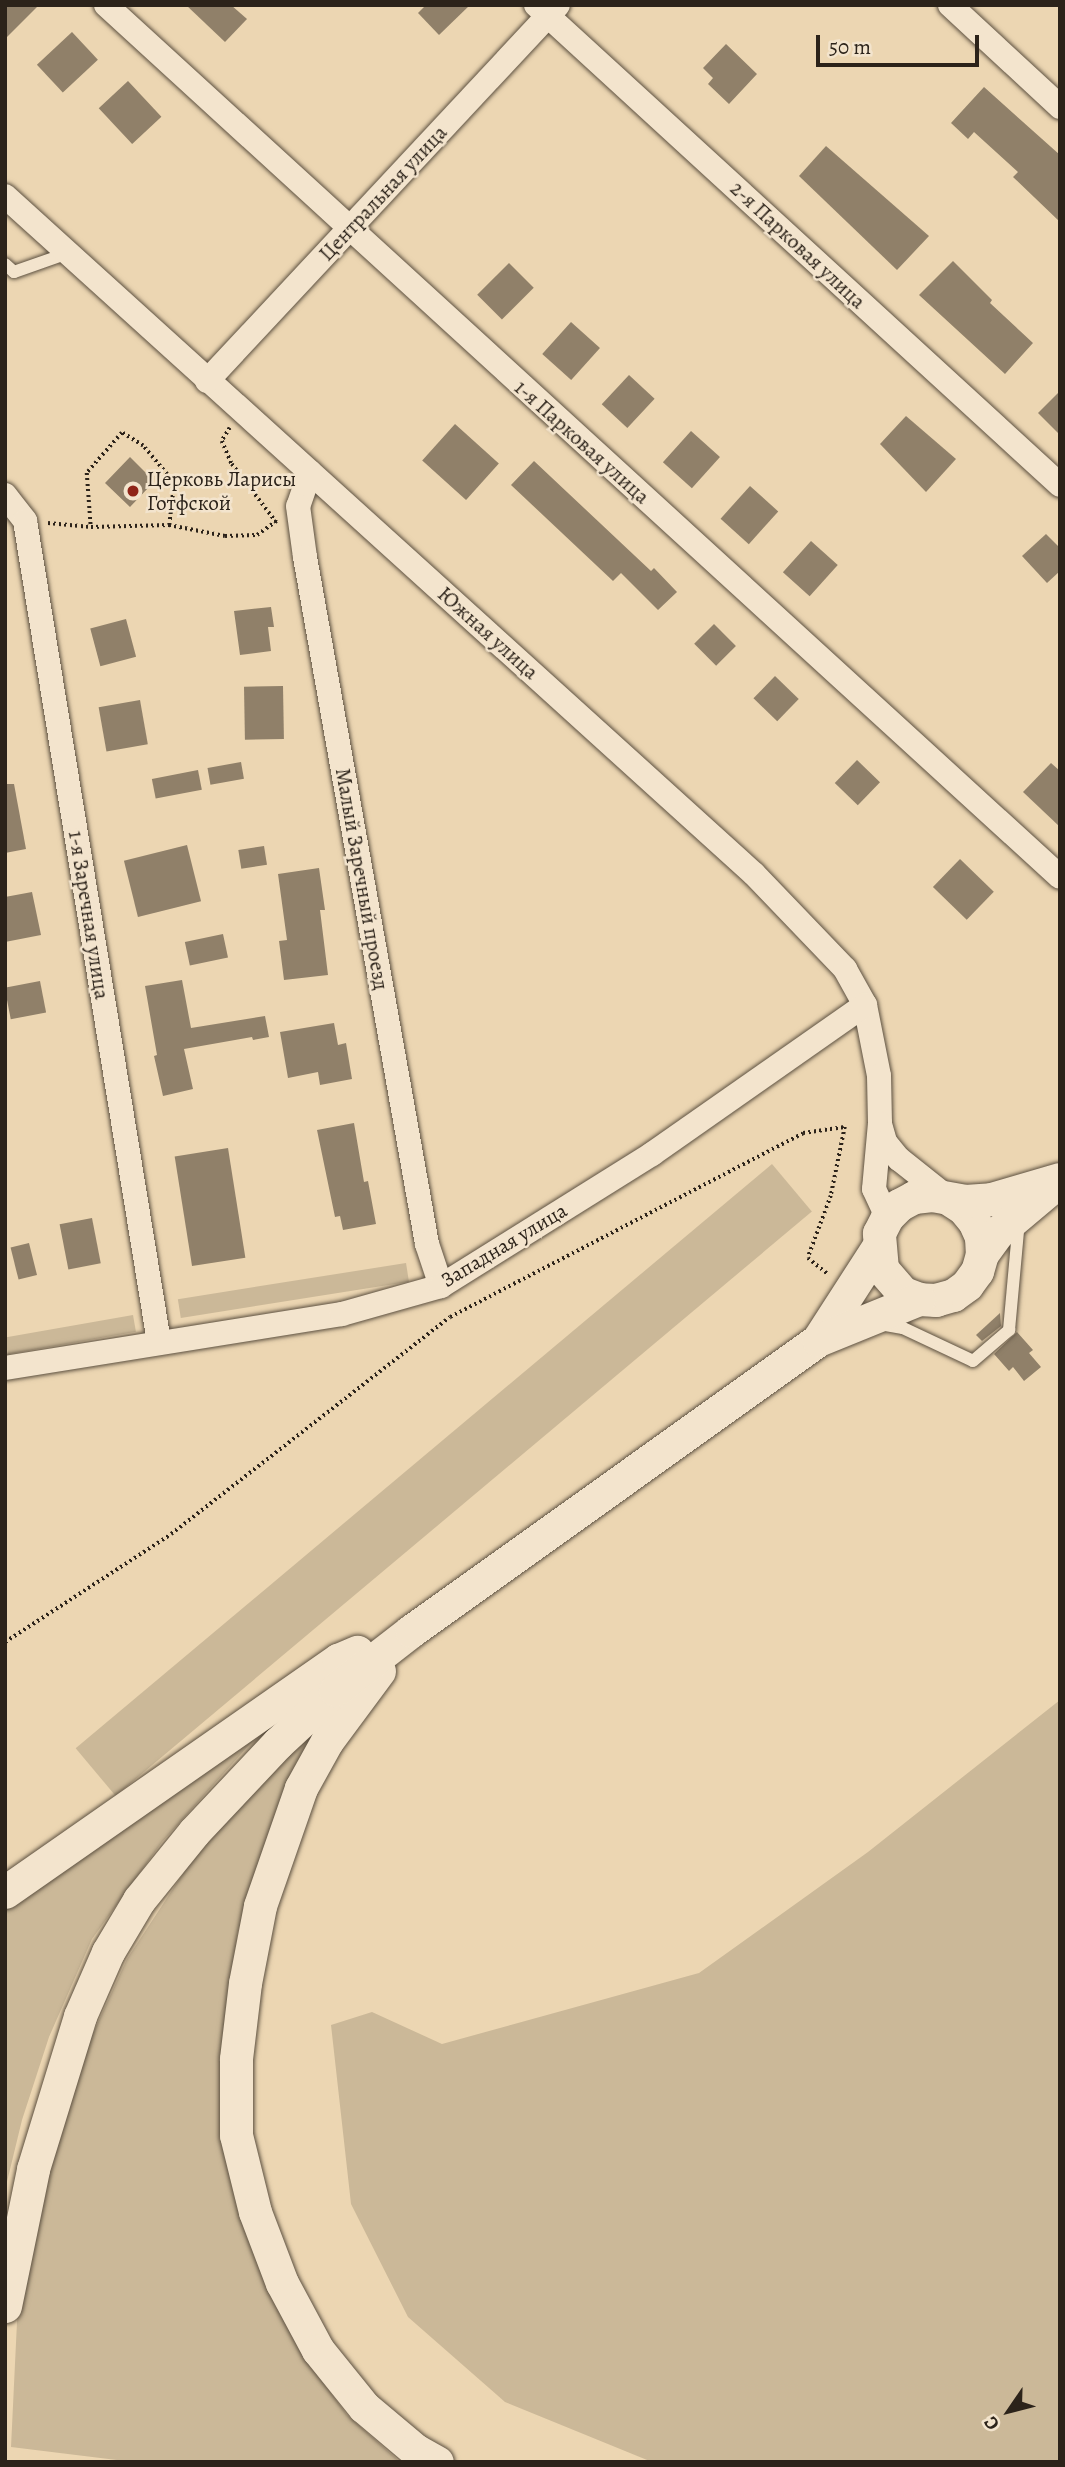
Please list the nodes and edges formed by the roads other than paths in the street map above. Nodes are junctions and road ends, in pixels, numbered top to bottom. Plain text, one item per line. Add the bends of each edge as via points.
1 (106, 5) edge
2 (950, 5) edge
3 (548, 9) edge
4 (1060, 107) edge
5 (5, 196) edge
6 (350, 230) junction
7 (68, 253) junction
8 (5, 264) edge
9 (207, 381) junction
10 (310, 472) junction
11 (1060, 485) edge
12 (5, 495) edge
13 (1060, 877) edge
14 (865, 1005) junction
15 (880, 1123) junction
16 (1060, 1180) edge
17 (948, 1199) junction
18 (1019, 1214) junction
19 (882, 1232) junction
20 (982, 1254) junction
21 (441, 1286) junction
22 (919, 1299) junction
23 (866, 1321) junction
24 (818, 1340) junction
25 (159, 1342) junction
26 (5, 1368) edge
27 (411, 1631) junction
28 (5, 1892) edge
29 (6, 2292) edge
30 (437, 2462) edge

1 - 6 street, 1-я Парковая улица
2 - 4 street
3 - 6 street, Центральная улица
3 - 11 street, 2-я Парковая улица
5 - 7 street, Южная улица
6 - 9 street, Центральная улица
6 - 13 street, 1-я Парковая улица
7 - 8 lane via 14,272
7 - 9 street, Южная улица
9 - 10 street, Южная улица
10 - 14 street, Южная улица via 754,874 845,969
10 - 21 street, Малый Заречный проезд via 298,506 305,557 427,1244
12 - 25 street, 1-я Заречная улица via 25,521
14 - 15 street, Южная улица via 879,1076
14 - 21 street, Западная улица via 652,1154
15 - 17 street via 885,1142 899,1159
15 - 19 street, Южная улица via 874,1189
16 - 17 street via 991,1199
16 - 18 street
17 - 19 street via 932,1195 899,1205
17 - 20 street via 974,1221
18 - 20 street
18 - 23 lane via 1009,1330 973,1360 903,1328
19 - 22 street via 882,1269 903,1293
19 - 24 street
20 - 22 street via 977,1271 953,1295
21 - 25 street, Западная улица via 342,1314
22 - 23 street
23 - 24 street
24 - 27 street
25 - 26 street, Западная улица
27 - 28 street via 338,1660
27 - 29 street via 278,1742 194,1832 139,1900 108,1952 80,2016 33,2169
27 - 30 street via 327,1741 281,1838 260,1906 245,1983 236,2059 236,2135 259,2224 282,2283 318,2350 364,2407 415,2450

